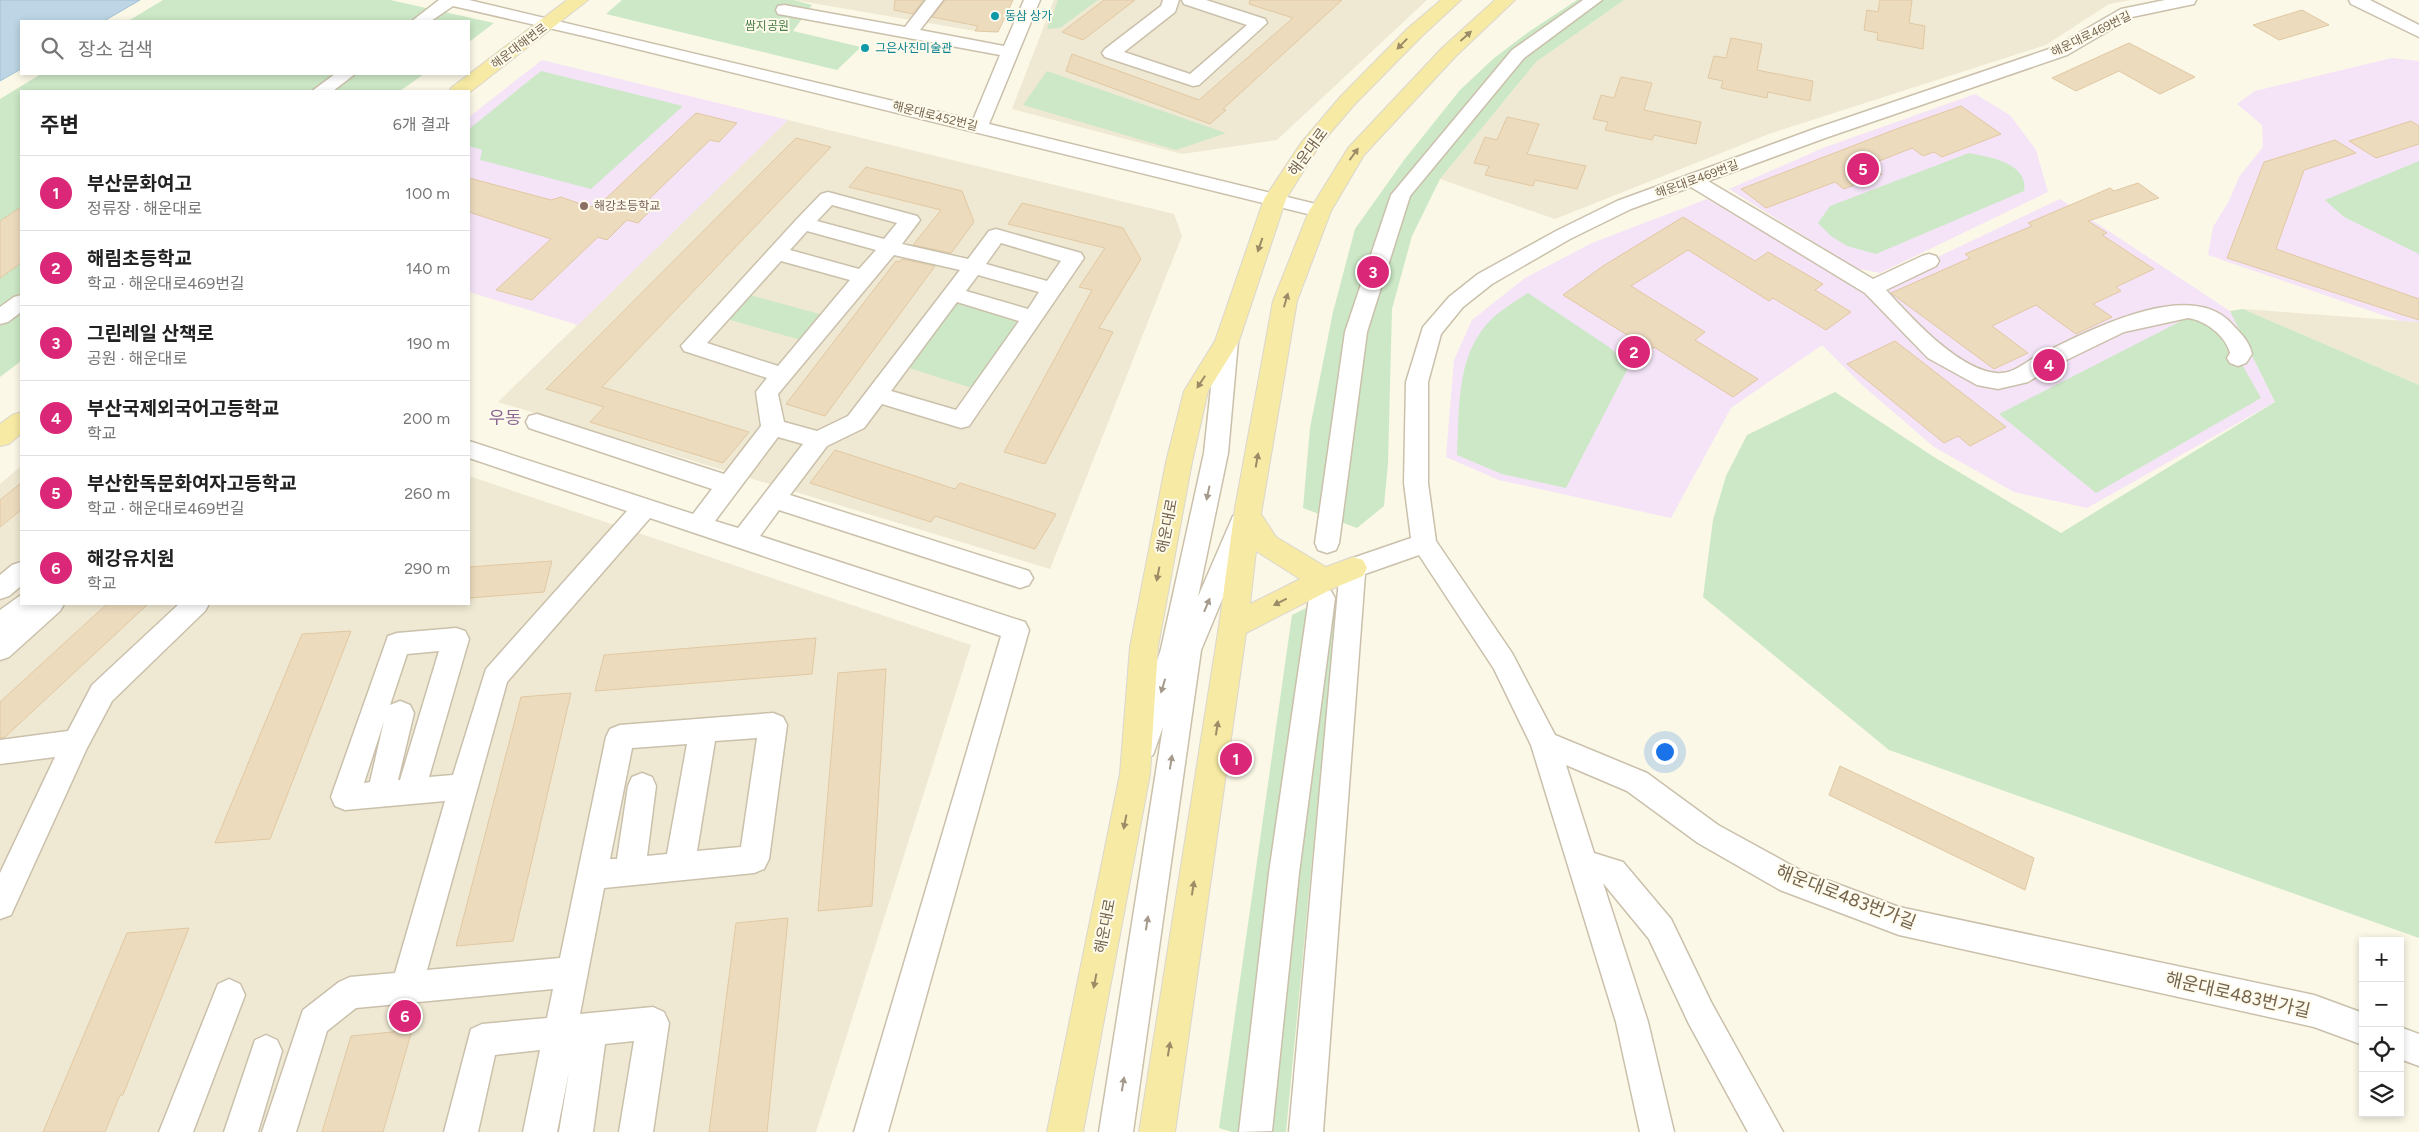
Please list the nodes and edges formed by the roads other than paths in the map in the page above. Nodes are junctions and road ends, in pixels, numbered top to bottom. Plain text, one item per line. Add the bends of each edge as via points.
1 (449, 0) edge
2 (579, 0) edge
3 (935, 0) edge
4 (1032, 0) edge
5 (1172, 0) edge
6 (1190, 0) edge
7 (1452, 0) edge
8 (1506, 0) edge
9 (1594, 0) edge
10 (2188, 0) edge
11 (2357, 0) edge
12 (784, 10) dead end
13 (421, 20) edge
14 (550, 23) junction
15 (2419, 32) edge
16 (909, 33) junction
17 (1010, 52) junction
18 (345, 75) edge
19 (322, 90) edge
20 (460, 90) edge
21 (979, 127) junction
22 (1694, 180) junction
23 (1275, 199) junction
24 (1320, 210) junction
25 (803, 224) junction
26 (889, 247) junction
27 (776, 253) junction
28 (1929, 261) dead end
29 (973, 267) junction
30 (864, 277) junction
31 (1872, 288) junction
32 (1052, 289) junction
33 (953, 294) junction
34 (20, 303) edge
35 (0, 317) edge
36 (1032, 317) junction
37 (2238, 358) dead end
38 (782, 375) junction
39 (877, 394) junction
40 (20, 422) edge
41 (537, 422) dead end
42 (773, 427) junction
43 (0, 437) edge
44 (819, 440) junction
45 (470, 449) edge
46 (729, 485) junction
47 (774, 499) junction
48 (646, 507) junction
49 (1248, 512) junction
50 (698, 524) junction
51 (743, 540) junction
52 (1327, 543) dead end
53 (1424, 543) junction
54 (1352, 568) junction
55 (20, 573) edge
56 (1020, 578) dead end
57 (1323, 589) junction
58 (0, 590) edge
59 (25, 605) edge
60 (50, 605) edge
61 (195, 605) edge
62 (0, 625) edge
63 (1233, 626) junction
64 (0, 648) edge
65 (400, 713) dead end
66 (703, 730) junction
67 (76, 742) junction
68 (1546, 744) junction
69 (0, 752) edge
70 (642, 786) dead end
71 (463, 787) junction
72 (410, 792) junction
73 (381, 794) junction
74 (1583, 864) junction
75 (680, 866) junction
76 (630, 871) junction
77 (592, 875) junction
78 (0, 905) edge
79 (572, 972) junction
80 (406, 988) junction
81 (229, 995) dead end
82 (2359, 1029) edge
83 (575, 1030) junction
84 (2404, 1044) edge
85 (2419, 1050) edge
86 (266, 1051) dead end
87 (1255, 1131) edge
88 (176, 1132) edge
89 (241, 1132) edge
90 (279, 1132) edge
91 (461, 1132) edge
92 (540, 1132) edge
93 (576, 1132) edge
94 (636, 1132) edge
95 (871, 1132) edge
96 (1066, 1132) edge
97 (1116, 1132) edge
98 (1156, 1132) edge
99 (1306, 1132) edge
100 (1657, 1132) edge
101 (1766, 1132) edge

1 - 13 street
1 - 14 street, 해운대로452번길
2 - 14 main road, 해운대해변로
3 - 16 street
4 - 17 street
5 - 6 street via 1169,8 1111,53 1193,81 1259,23
7 -> 23 main road, 해운대로 via 1414,33 1348,100 1311,143
24 -> 8 main road via 1355,152 1449,52
9 - 52 street via 1518,54 1401,195 1356,332
10 - 22 street, 해운대로469번길 via 2127,13 2061,51 1820,133
11 - 15 street
12 - 16 street
14 - 20 main road, 해운대해변로
14 - 21 street, 해운대로452번길
16 - 17 street
17 - 21 street
18 - 19 street
21 - 23 street, 해운대로452번길
22 - 31 street
22 - 53 street, 해운대로469번길 via 1615,209 1484,279 1456,302 1431,332 1417,382 1416,483
23 - 24 street, 해운대로452번길
23 -> 96 main road, 해운대로 via 1227,341 1196,391 1179,462 1144,647 1135,774
49 -> 24 main road via 1285,301
25 - 26 street
25 - 26 street via 828,198 910,220
25 - 27 street
26 - 29 street
26 - 30 street
27 - 30 street
27 - 38 street via 692,346
28 - 31 street
29 - 32 street
29 - 32 street via 996,235 1074,258
29 - 33 street
30 - 38 street
31 - 37 street via 1936,354 1965,371 1998,381 2020,377 2046,361 2117,328 2188,311 2203,313 2217,321 2239,345 2241,354
32 - 36 street
33 - 36 street
33 - 39 street
34 - 35 street
36 - 39 street via 961,420
38 - 42 street via 766,392
39 - 44 street via 856,422
40 - 43 main road
41 - 46 street
42 - 44 street
42 - 46 street
44 - 47 street
45 - 48 street
46 - 50 street
47 - 51 street
47 - 56 street
48 - 50 street
48 - 71 street via 495,677
49 - 57 main road via 1266,544
49 - 63 main road
97 -> 49 street via 1188,650
50 - 51 street
51 - 95 street via 1016,630
53 - 54 street
53 - 68 street via 1503,661
54 - 57 main road
54 - 99 street
55 - 58 street
57 -> 63 main road
57 - 87 street via 1284,873
59 - 62 street
60 - 64 street
61 - 67 street via 102,693
98 -> 63 main road
65 - 73 street
66 - 75 street
66 - 75 street via 772,725 754,858
66 - 77 street via 620,737
67 - 69 street
67 - 78 street
68 - 74 street
68 - 82 street, 해운대로483번가길 via 1637,782 1708,834 1790,880 1899,921 2314,1012
70 - 76 street
71 - 72 street
71 - 80 street
72 - 73 street
72 - 73 street via 456,639 397,644 345,797
74 - 100 street via 1632,1022
74 - 101 street via 1613,872 1660,929 1700,1013
75 - 76 street
76 - 77 street
77 - 79 street
79 - 80 street
79 - 83 street
80 - 90 street via 350,993 314,1021
81 - 88 street
83 - 91 street via 482,1040
83 - 92 street
83 - 93 street
83 - 94 street via 653,1023
84 - 85 street
86 - 89 street

